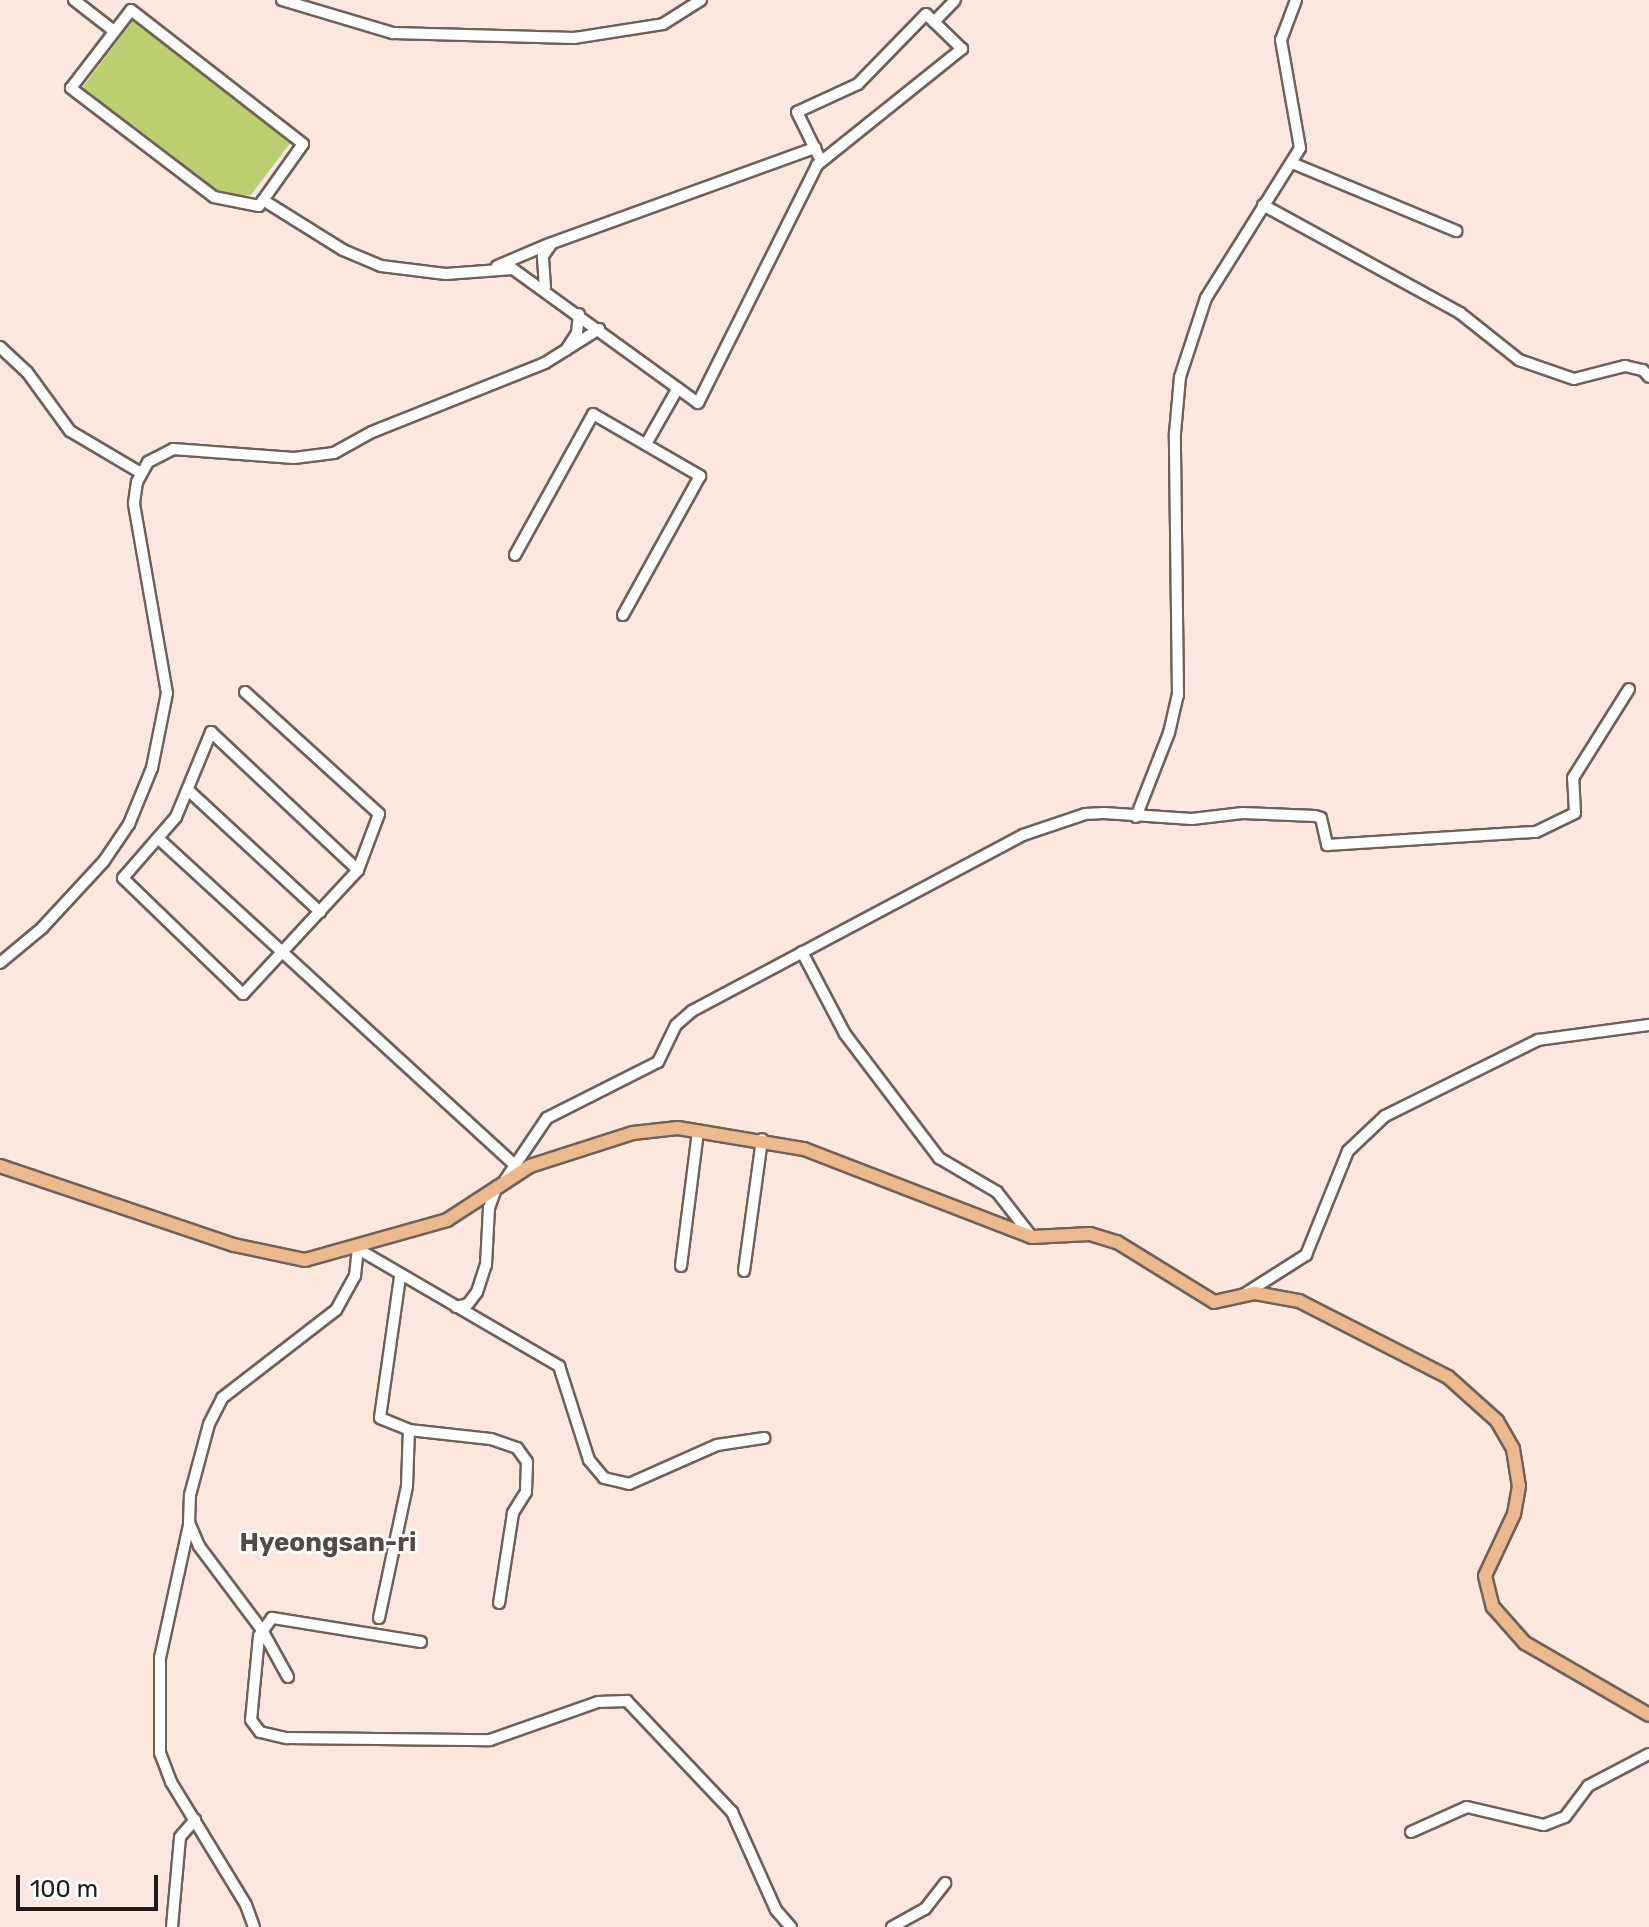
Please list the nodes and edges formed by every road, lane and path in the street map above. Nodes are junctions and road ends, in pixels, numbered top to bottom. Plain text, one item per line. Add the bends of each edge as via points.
1 (74, 0) edge
2 (282, 0) edge
3 (701, 0) edge
4 (955, 0) edge
5 (1296, 0) edge
6 (934, 22) junction
7 (114, 31) junction
8 (815, 148) junction
9 (821, 161) junction
10 (1292, 163) junction
11 (263, 200) junction
12 (1263, 205) junction
13 (1456, 231) dead end
14 (552, 243) junction
15 (492, 268) junction
16 (546, 289) junction
17 (579, 314) junction
18 (599, 329) junction
19 (0, 347) edge
20 (566, 350) junction
21 (1648, 374) edge
22 (678, 388) junction
23 (646, 444) junction
24 (141, 473) junction
25 (515, 555) dead end
26 (623, 615) dead end
27 (1629, 689) dead end
28 (245, 692) dead end
29 (188, 790) junction
30 (1136, 817) junction
31 (160, 840) junction
32 (358, 870) junction
33 (320, 912) junction
34 (802, 952) junction
35 (283, 954) junction
36 (0, 963) edge
37 (1649, 1025) edge
38 (698, 1131) junction
39 (762, 1139) junction
40 (514, 1164) junction
41 (0, 1166) edge
42 (501, 1183) junction
43 (1032, 1237) junction
44 (358, 1249) junction
45 (681, 1266) dead end
46 (744, 1271) dead end
47 (400, 1277) junction
48 (1242, 1296) junction
49 (456, 1307) junction
50 (409, 1430) junction
51 (764, 1438) dead end
52 (189, 1523) junction
53 (499, 1603) dead end
54 (379, 1618) dead end
55 (262, 1630) junction
56 (421, 1642) dead end
57 (288, 1677) dead end
58 (1649, 1715) edge
59 (1649, 1754) edge
60 (195, 1820) junction
61 (1411, 1832) dead end
62 (945, 1883) dead end
63 (172, 1927) edge
64 (254, 1927) edge
65 (791, 1927) edge
66 (892, 1927) edge

1 - 7 street
2 - 3 street via 393,33 574,38 663,24
4 - 6 street
5 - 10 street via 1281,40 1299,137
6 - 8 street via 926,14 858,84 797,112
6 - 9 street via 962,49
7 - 11 street via 71,88 214,197 243,206 259,206
7 - 11 street via 131,10 303,144
8 - 9 street
8 - 14 street
9 - 22 street via 698,403
10 - 12 street
10 - 13 street
11 - 15 street via 343,250 381,266 446,274
12 - 21 street via 1460,313 1519,360 1574,379 1615,366
12 - 30 street via 1206,298 1183,362 1175,433 1178,695
14 - 15 street
14 - 16 street via 541,266
15 - 16 street via 513,269
16 - 17 street
17 - 18 street
17 - 20 street via 577,333
18 - 20 street
18 - 22 street
19 - 24 street via 27,372 70,431
20 - 24 street via 334,453 294,458 173,449 156,455
22 - 23 street
23 - 25 street via 593,414
23 - 26 street via 700,476
24 - 36 street via 134,503 165,677 163,731 139,804 118,843 59,911
27 - 30 street via 1573,778 1575,813 1536,832 1327,845 1321,818 1315,816
28 - 32 street via 379,814
29 - 31 street
29 - 32 street via 211,732
29 - 33 street
30 - 34 street via 1085,814 1023,835
31 - 35 street
31 - 35 street via 123,878 243,994
32 - 33 street
33 - 35 street
34 - 40 street via 682,1018 663,1056 649,1068 556,1111
34 - 43 street via 845,1034 939,1158 997,1192
35 - 40 street
37 - 48 street via 1538,1040 1385,1116 1348,1151 1306,1255
38 - 39 main road
38 - 42 main road via 664,1128 633,1133 530,1166
38 - 45 street
39 - 43 main road via 830,1157
39 - 46 street
40 - 42 street
41 - 44 main road via 279,1257 305,1260
42 - 44 main road via 456,1216
42 - 49 street via 489,1208 486,1265 477,1292 468,1304
43 - 48 main road via 1099,1236 1151,1260 1207,1300 1221,1303
44 - 47 street
44 - 52 street via 355,1276 336,1310 222,1398 199,1457
47 - 49 street
47 - 50 street via 380,1418
48 - 58 main road via 1265,1292 1299,1301 1473,1394 1509,1438 1518,1474 1514,1514 1485,1576 1493,1607 1525,1643
49 - 51 street via 559,1366 589,1460 604,1478 629,1484 717,1445
50 - 53 street via 491,1439 517,1448 527,1462 526,1492 513,1513
50 - 54 street via 407,1486
52 - 55 street via 216,1575
52 - 60 street via 160,1658 158,1721 164,1765
55 - 56 street via 272,1618
55 - 57 street
55 - 65 street via 249,1711 255,1727 265,1734 490,1740 609,1699 638,1707 732,1812 776,1910
59 - 61 street via 1588,1786 1565,1817 1544,1825 1467,1807
60 - 63 street via 180,1837
60 - 64 street
62 - 66 street via 925,1909

